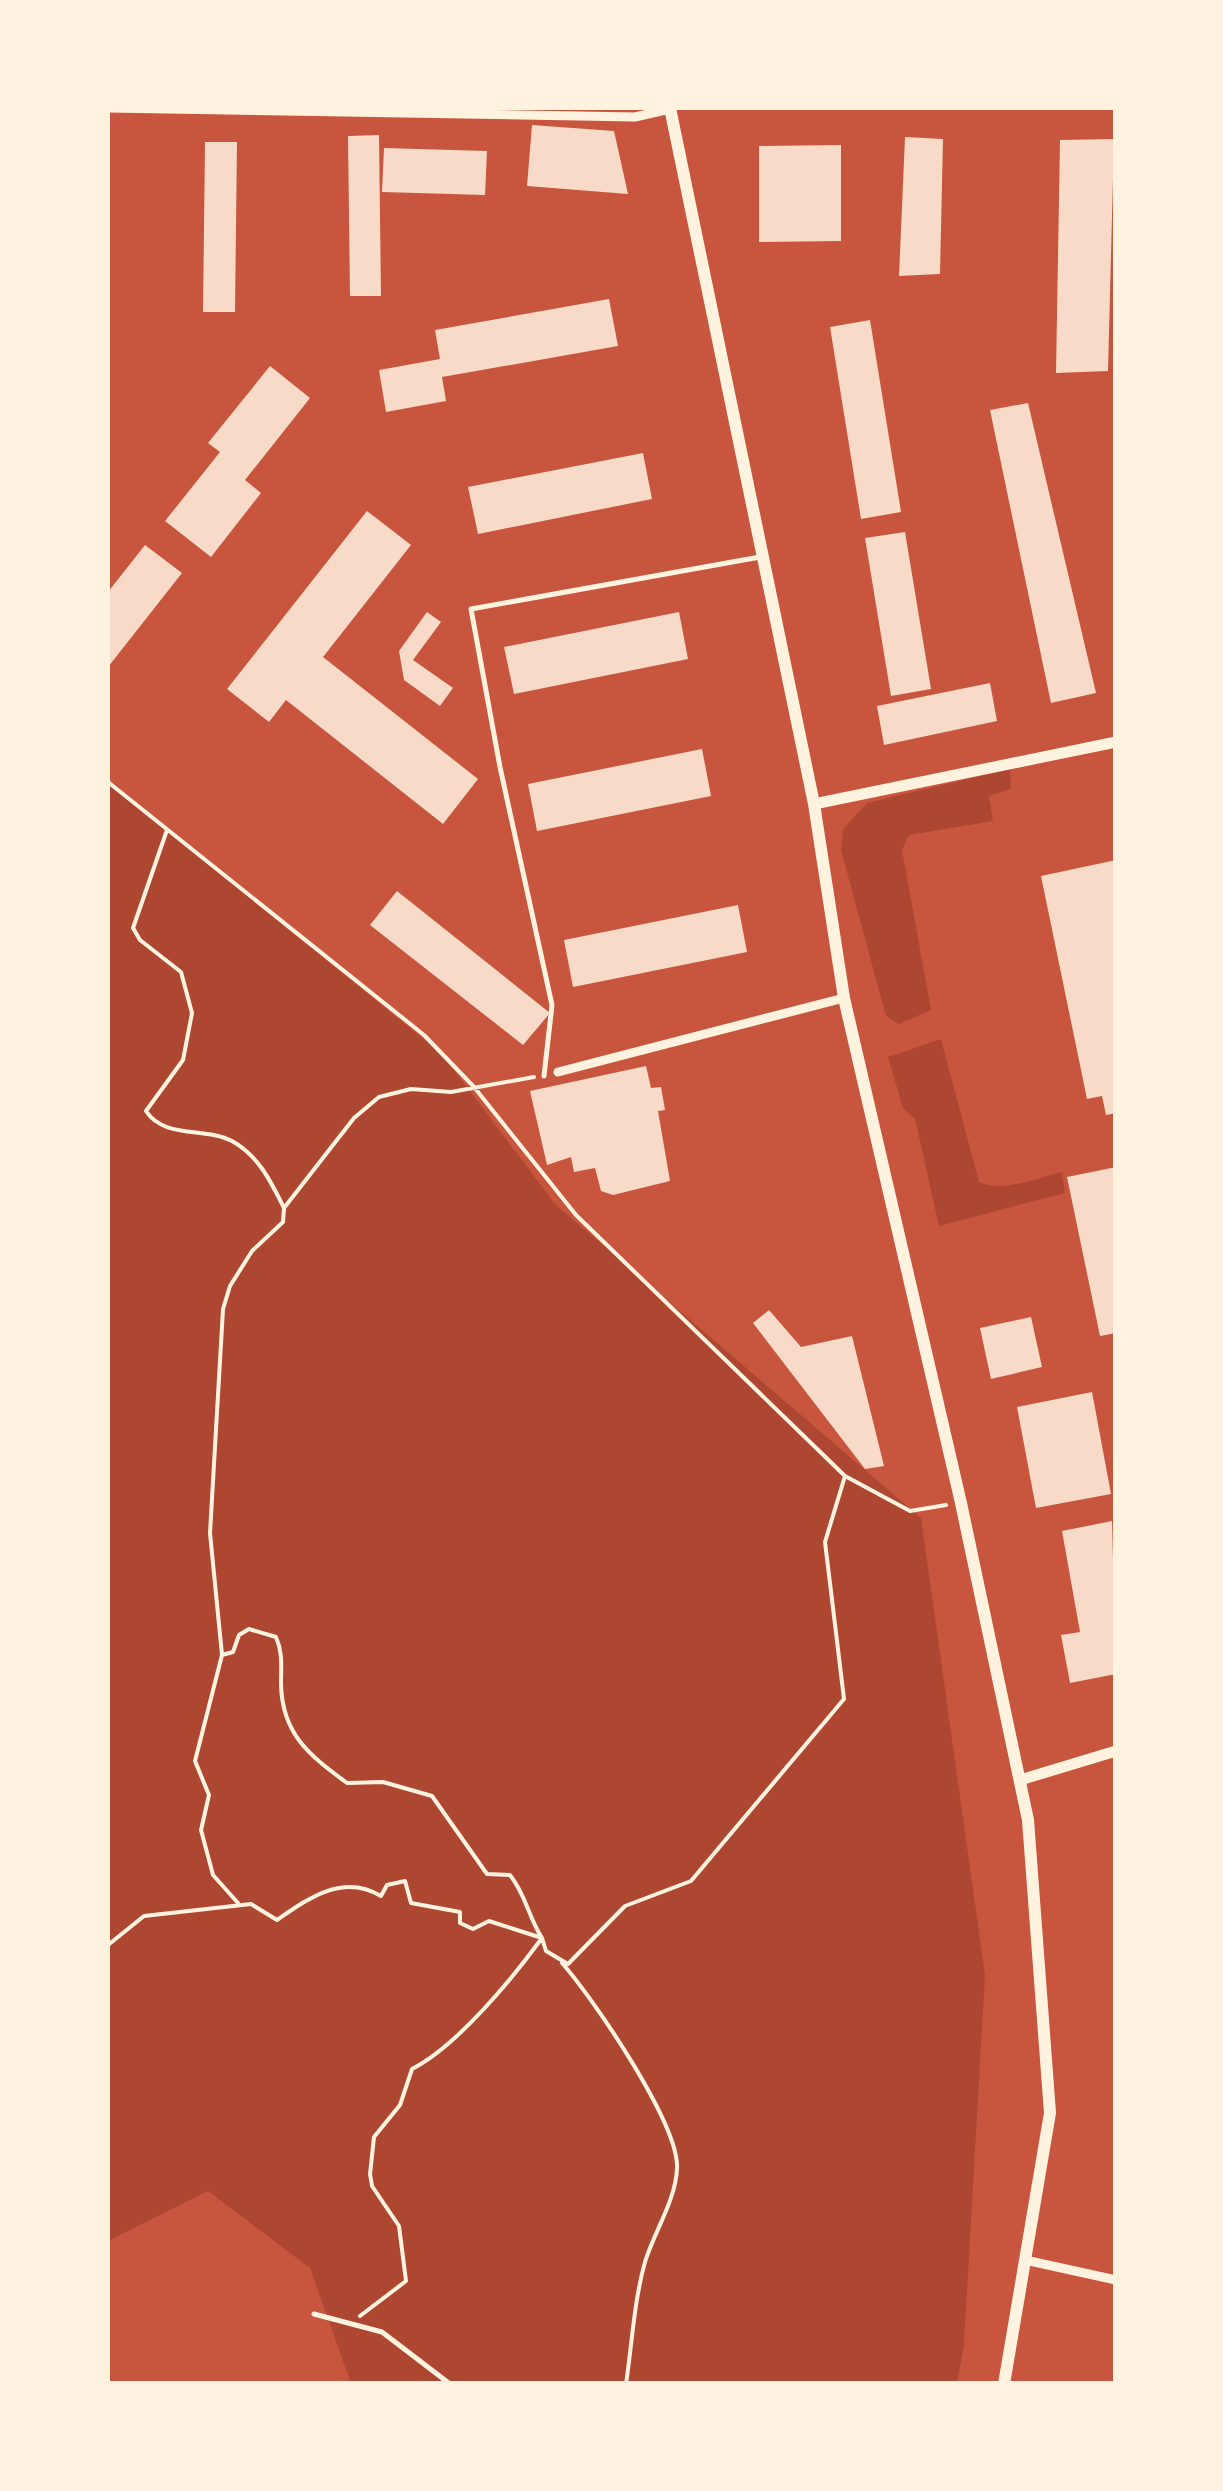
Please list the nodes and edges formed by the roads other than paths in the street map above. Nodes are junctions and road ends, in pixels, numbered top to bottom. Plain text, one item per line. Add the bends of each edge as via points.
1 (108, 108) edge
2 (670, 108) edge
3 (760, 558) junction
4 (1116, 742) edge
5 (814, 804) junction
6 (844, 998) junction
7 (558, 1072) dead end
8 (544, 1076) road end
9 (1116, 1751) edge
10 (1020, 1780) junction
11 (1024, 2260) junction
12 (1116, 2280) edge
13 (314, 2314) dead end
14 (450, 2384) edge
15 (1004, 2384) edge

1 - 2 street via 635,118
2 - 3 main road
3 - 5 main road
3 - 8 lane via 471,609 552,1005
4 - 5 street
5 - 6 main road
6 - 7 street
6 - 10 main road
9 - 10 street
10 - 11 main road via 1050,2113
11 - 12 street
11 - 15 main road
13 - 14 lane via 382,2332

